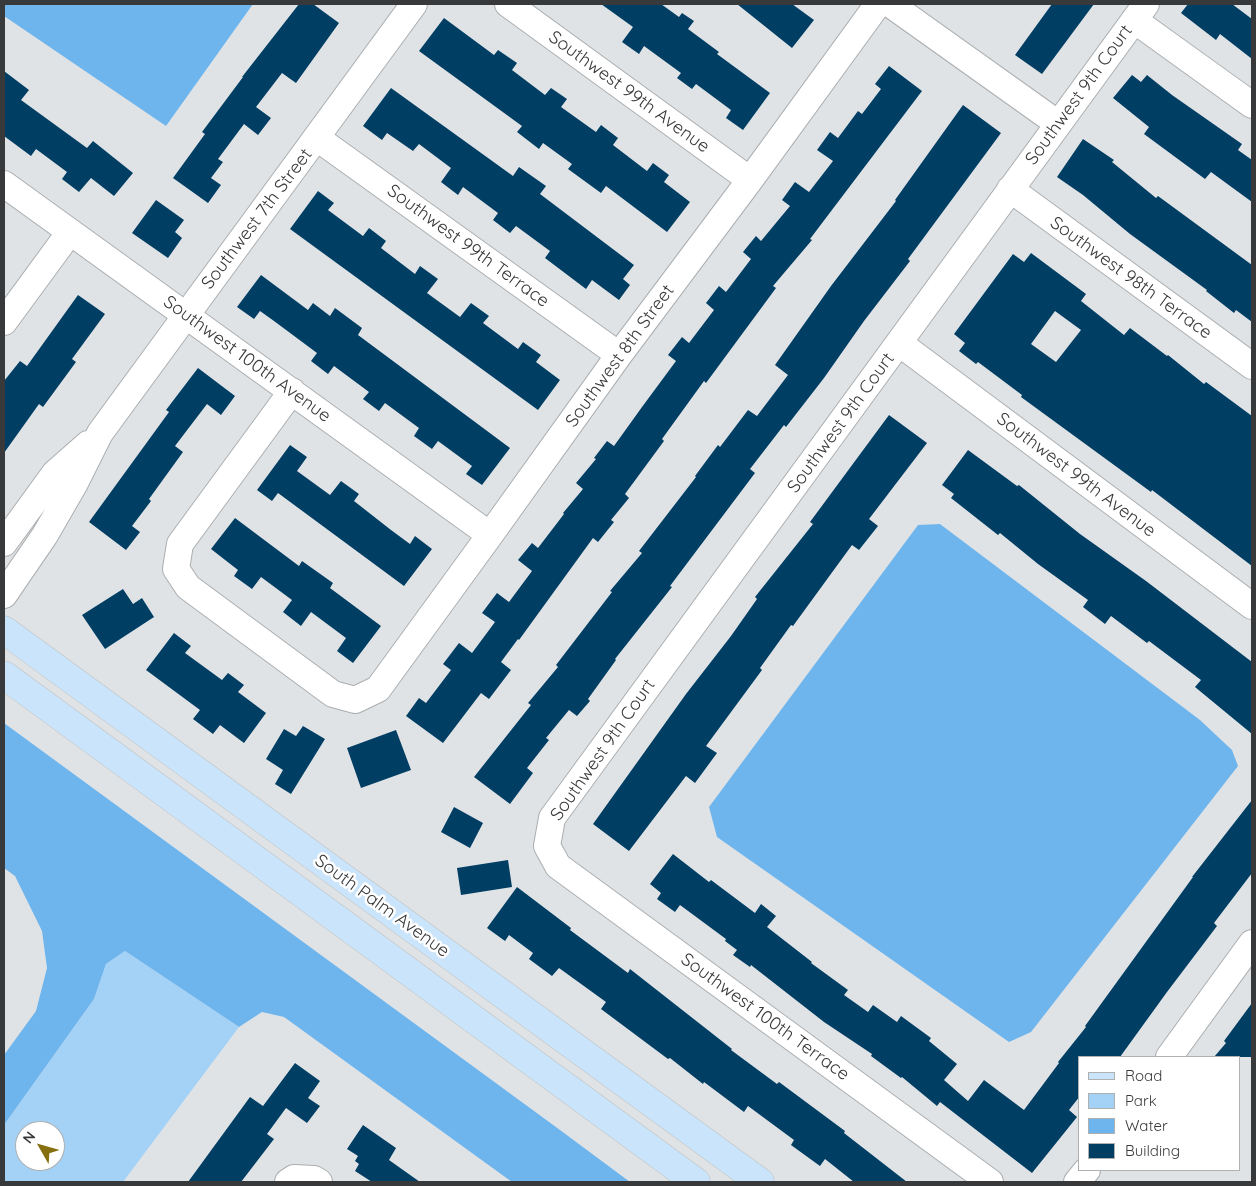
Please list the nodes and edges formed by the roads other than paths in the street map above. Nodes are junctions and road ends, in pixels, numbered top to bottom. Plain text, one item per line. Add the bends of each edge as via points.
1 (414, 4) edge
2 (508, 4) edge
3 (878, 4) edge
4 (890, 4) edge
5 (1140, 12) edge
6 (1252, 105) edge
7 (1057, 123) junction
8 (318, 138) junction
9 (750, 180) junction
10 (4, 184) edge
11 (1010, 189) junction
12 (70, 232) junction
13 (186, 314) junction
14 (4, 322) edge
15 (899, 343) junction
16 (619, 355) junction
17 (1252, 366) edge
18 (292, 391) junction
19 (100, 433) junction
20 (490, 535) junction
21 (4, 543) edge
22 (4, 595) edge
23 (1252, 606) edge
24 (4, 630) edge
25 (4, 675) edge
26 (547, 846) joint
27 (1252, 943) edge
28 (1170, 1056) edge
29 (1086, 1171) edge
30 (316, 1181) edge
31 (288, 1182) edge
32 (696, 1182) edge
33 (760, 1182) edge
34 (990, 1182) edge
35 (1078, 1182) edge

1 - 8 street, Southwest 7th Street
2 - 9 street, Southwest 99th Avenue
3 - 9 street, Southwest 8th Street
4 - 7 street
5 - 6 street
5 - 7 street, Southwest 9th Court
7 - 11 street, Southwest 9th Court
8 - 13 street, Southwest 7th Street
8 - 16 street, Southwest 99th Terrace
9 - 16 street, Southwest 8th Street
10 - 12 street, Southwest 100th Avenue
11 - 15 street, Southwest 9th Court
11 - 17 street, Southwest 98th Terrace
12 - 13 street, Southwest 100th Avenue
12 - 14 street
13 - 18 street, Southwest 100th Avenue
13 - 19 street, Southwest 7th Street
15 - 23 street, Southwest 99th Avenue
15 - 26 street, Southwest 9th Court via 552,818
16 - 20 street, Southwest 8th Street
18 - 20 street, Southwest 100th Avenue
18 - 20 street, Southwest 8th Street via 180,544 176,569 188,587 333,694 355,700 378,688
19 - 21 street, Southwest 7th Street via 55,474
19 - 22 street, Southwest 7th Street via 45,535
24 - 33 main road, South Palm Avenue
25 - 32 main road, South Palm Avenue
26 - 34 street, Southwest 100th Terrace via 558,866
27 - 28 street
29 - 35 street
30 - 31 street via 294,1178

